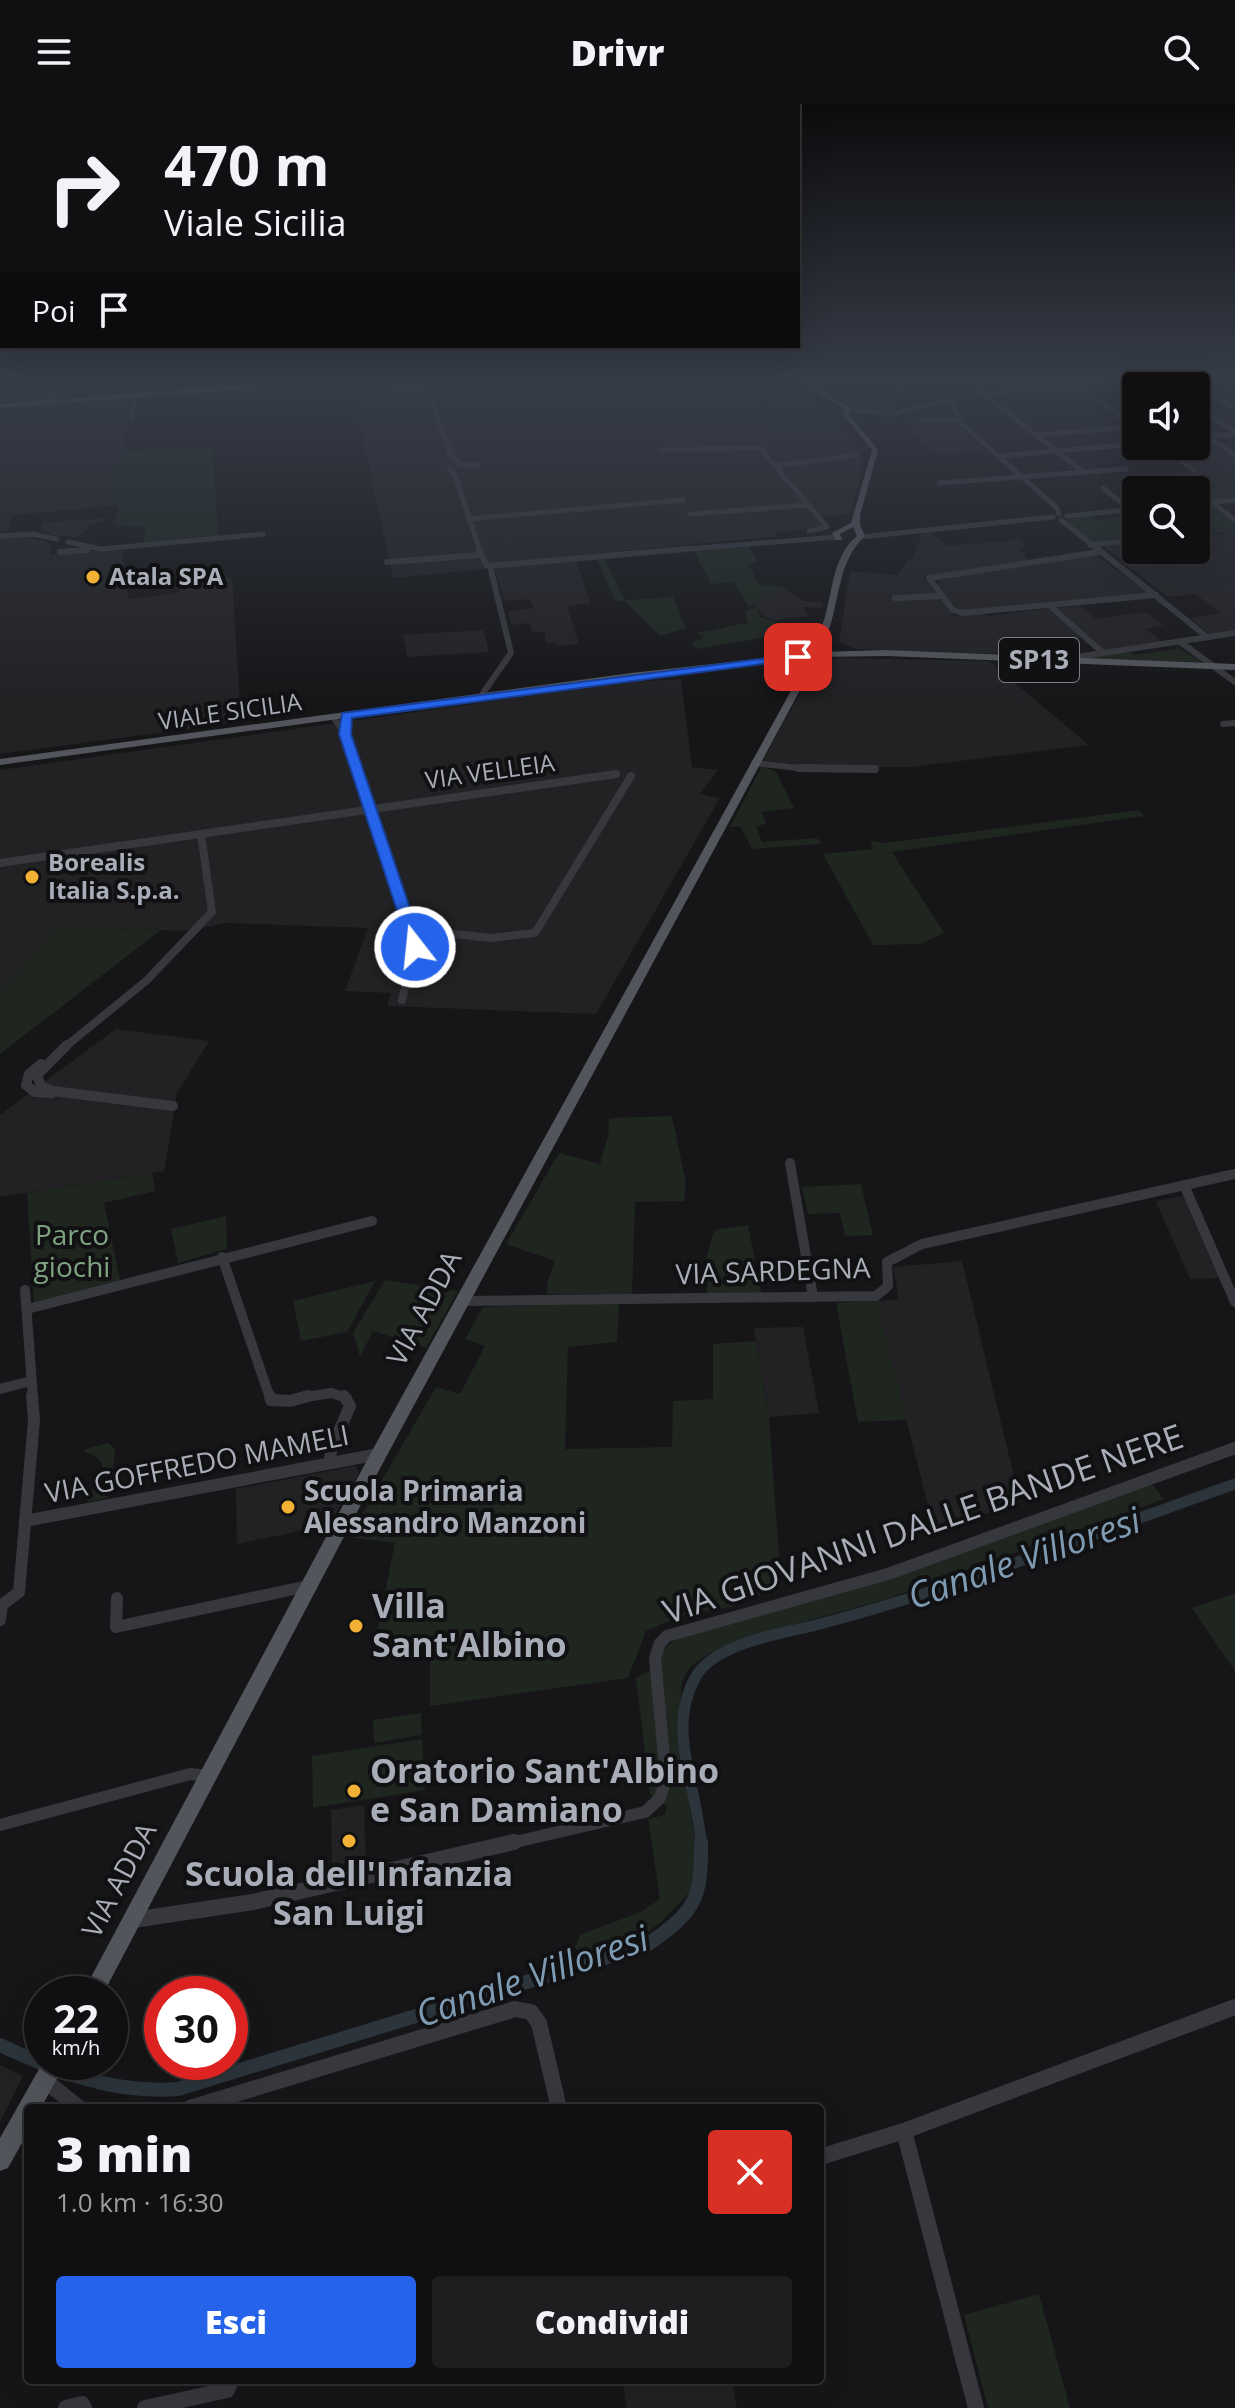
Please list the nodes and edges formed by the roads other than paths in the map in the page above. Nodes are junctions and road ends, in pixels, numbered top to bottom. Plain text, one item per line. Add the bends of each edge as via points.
1 (458, 486) edge
2 (792, 486) edge
3 (866, 486) edge
4 (1032, 486) edge
5 (1103, 488) dead end
6 (683, 500) dead end
7 (1235, 500) edge
8 (1122, 502) edge
9 (1212, 502) joint
10 (809, 505) junction
11 (1122, 511) edge
12 (690, 514) dead end
13 (857, 516) junction
14 (1060, 517) junction
15 (468, 519) junction
16 (1235, 520) edge
17 (801, 531) dead end
18 (263, 534) dead end
19 (839, 534) junction
20 (0, 536) edge
21 (856, 537) junction
22 (59, 541) junction
23 (1122, 542) edge
24 (78, 544) junction
25 (1090, 545) junction
26 (101, 549) junction
27 (70, 551) junction
28 (1100, 552) junction
29 (481, 555) junction
30 (387, 562) dead end
31 (489, 566) junction
32 (1156, 595) junction
33 (943, 596) junction
34 (895, 598) dead end
35 (1050, 606) junction
36 (826, 626) junction
37 (1235, 633) edge
38 (1207, 637) junction
39 (1179, 641) junction
40 (1102, 652) junction
41 (866, 653) junction
42 (816, 655) junction
43 (1057, 660) junction
44 (757, 662) junction
45 (742, 664) junction
46 (1213, 667) junction
47 (1235, 667) edge
48 (678, 670) junction
49 (1235, 682) edge
50 (573, 684) junction
51 (796, 690) junction
52 (483, 693) dead end
53 (346, 716) junction
54 (333, 717) junction
55 (1235, 723) edge
56 (1223, 724) dead end
57 (345, 734) junction
58 (754, 763) junction
59 (0, 764) edge
60 (875, 769) dead end
61 (616, 774) dead end
62 (631, 776) dead end
63 (371, 810) junction
64 (201, 834) junction
65 (0, 863) edge
66 (411, 929) junction
67 (444, 935) junction
68 (415, 947) junction
69 (402, 1000) dead end
70 (173, 1106) dead end
71 (790, 1163) dead end
72 (1235, 1174) edge
73 (1184, 1185) junction
74 (372, 1221) dead end
75 (222, 1257) junction
76 (25, 1290) dead end
77 (813, 1297) junction
78 (463, 1301) junction
79 (1235, 1302) edge
80 (27, 1309) junction
81 (31, 1381) junction
82 (0, 1389) edge
83 (1235, 1448) edge
84 (379, 1454) junction
85 (330, 1462) junction
86 (25, 1521) junction
87 (308, 1586) junction
88 (117, 1598) dead end
89 (0, 1620) edge
90 (208, 1776) junction
91 (0, 1825) edge
92 (131, 1921) junction
93 (102, 1976) edge
94 (1235, 2007) edge
95 (45, 2080) edge
96 (51, 2080) edge
97 (32, 2104) edge
98 (74, 2104) edge
99 (203, 2104) edge
100 (558, 2104) edge
101 (24, 2118) edge
102 (904, 2131) junction
103 (824, 2156) edge
104 (0, 2160) edge
105 (229, 2384) edge
106 (66, 2408) edge
107 (84, 2408) edge
108 (145, 2408) edge
109 (976, 2408) edge

1 - 15 street
2 - 10 street
3 - 13 main road
4 - 14 street via 1058,508
5 - 8 street
6 - 15 street
7 - 9 street
9 - 16 street
10 - 12 street
10 - 17 street via 827,527
11 - 14 street
13 - 19 main road
13 - 21 main road, VIA ADDA
14 - 21 street
14 - 25 street
15 - 29 street
18 - 26 street
19 - 21 main road
19 - 21 main road
19 - 31 street
20 - 22 street via 32,534
21 - 36 main road, VIA ADDA
22 - 24 street
22 - 27 street via 60,555
23 - 25 street
24 - 26 street
24 - 27 street
25 - 28 street
26 - 27 street
28 - 32 street
28 - 33 street via 930,577
29 - 30 street
29 - 31 street
31 - 52 street via 511,653
32 - 35 street
32 - 38 street
33 - 34 street
33 - 35 street via 957,612
35 - 40 street
36 - 41 main road via 834,645
36 - 42 main road, VIA ADDA
37 - 38 street
38 - 39 street
39 - 40 street
39 - 46 street
40 - 43 street
41 - 42 main road, SP13
41 - 43 main road, SP13
42 - 44 main road, VIALE SICILIA / SP13
42 - 51 main road, VIA ADDA
43 - 46 main road, SP13
44 - 45 main road, VIALE SICILIA / SP13
44 - 51 main road via 792,671
45 - 48 main road, VIALE SICILIA / SP13
45 - 48 main road, VIALE SICILIA / SP13
46 - 47 main road, SP13
46 - 49 street
48 - 50 main road, VIALE SICILIA / SP13
48 - 50 main road, VIALE SICILIA / SP13
50 - 53 main road, VIALE SICILIA / SP13
51 - 58 main road, VIA ADDA
53 - 54 main road, VIALE SICILIA / SP13
53 - 57 street
54 - 57 street
54 - 59 main road, VIALE SICILIA / SP13
55 - 56 street
57 - 63 street
58 - 60 street
58 - 78 main road, VIA ADDA
61 - 63 street, VIA VELLEIA
62 - 67 street via 535,933
63 - 64 street, VIA VELLEIA
63 - 66 street
64 - 65 street, VIA VELLEIA
64 - 70 street via 212,912 146,981 30,1073 26,1085 37,1093
66 - 67 street
66 - 68 street
67 - 68 street
68 - 69 street
71 - 77 street
72 - 73 street, VIA SARDEGNA
73 - 77 street, VIA SARDEGNA via 950,1237 887,1262 888,1286 876,1296
73 - 79 street
74 - 75 street
75 - 80 street
75 - 85 street via 271,1400 336,1392 348,1399
76 - 80 street
77 - 78 street, VIA SARDEGNA
78 - 84 main road, VIA ADDA
80 - 81 street
81 - 82 street
81 - 86 street via 34,1420
83 - 92 street, VIA GIOVANNI DALLE BANDE NERE via 888,1574 667,1636 655,1658 666,1778 663,1796 645,1812 253,1902
84 - 85 street, VIA GOFFREDO MAMELI
84 - 87 main road, VIA ADDA
85 - 86 street, VIA GOFFREDO MAMELI
86 - 89 street via 19,1592 2,1605
87 - 88 street via 116,1627
87 - 90 main road, VIA ADDA
90 - 91 street via 190,1774
90 - 92 main road, VIA ADDA
92 - 93 main road, VIA ADDA
94 - 102 street
95 - 97 main road
96 - 98 street
99 - 100 street via 515,2009 531,2012 539,2023
101 - 104 main road
102 - 103 street
102 - 109 street
105 - 108 street via 227,2390
106 - 107 street

